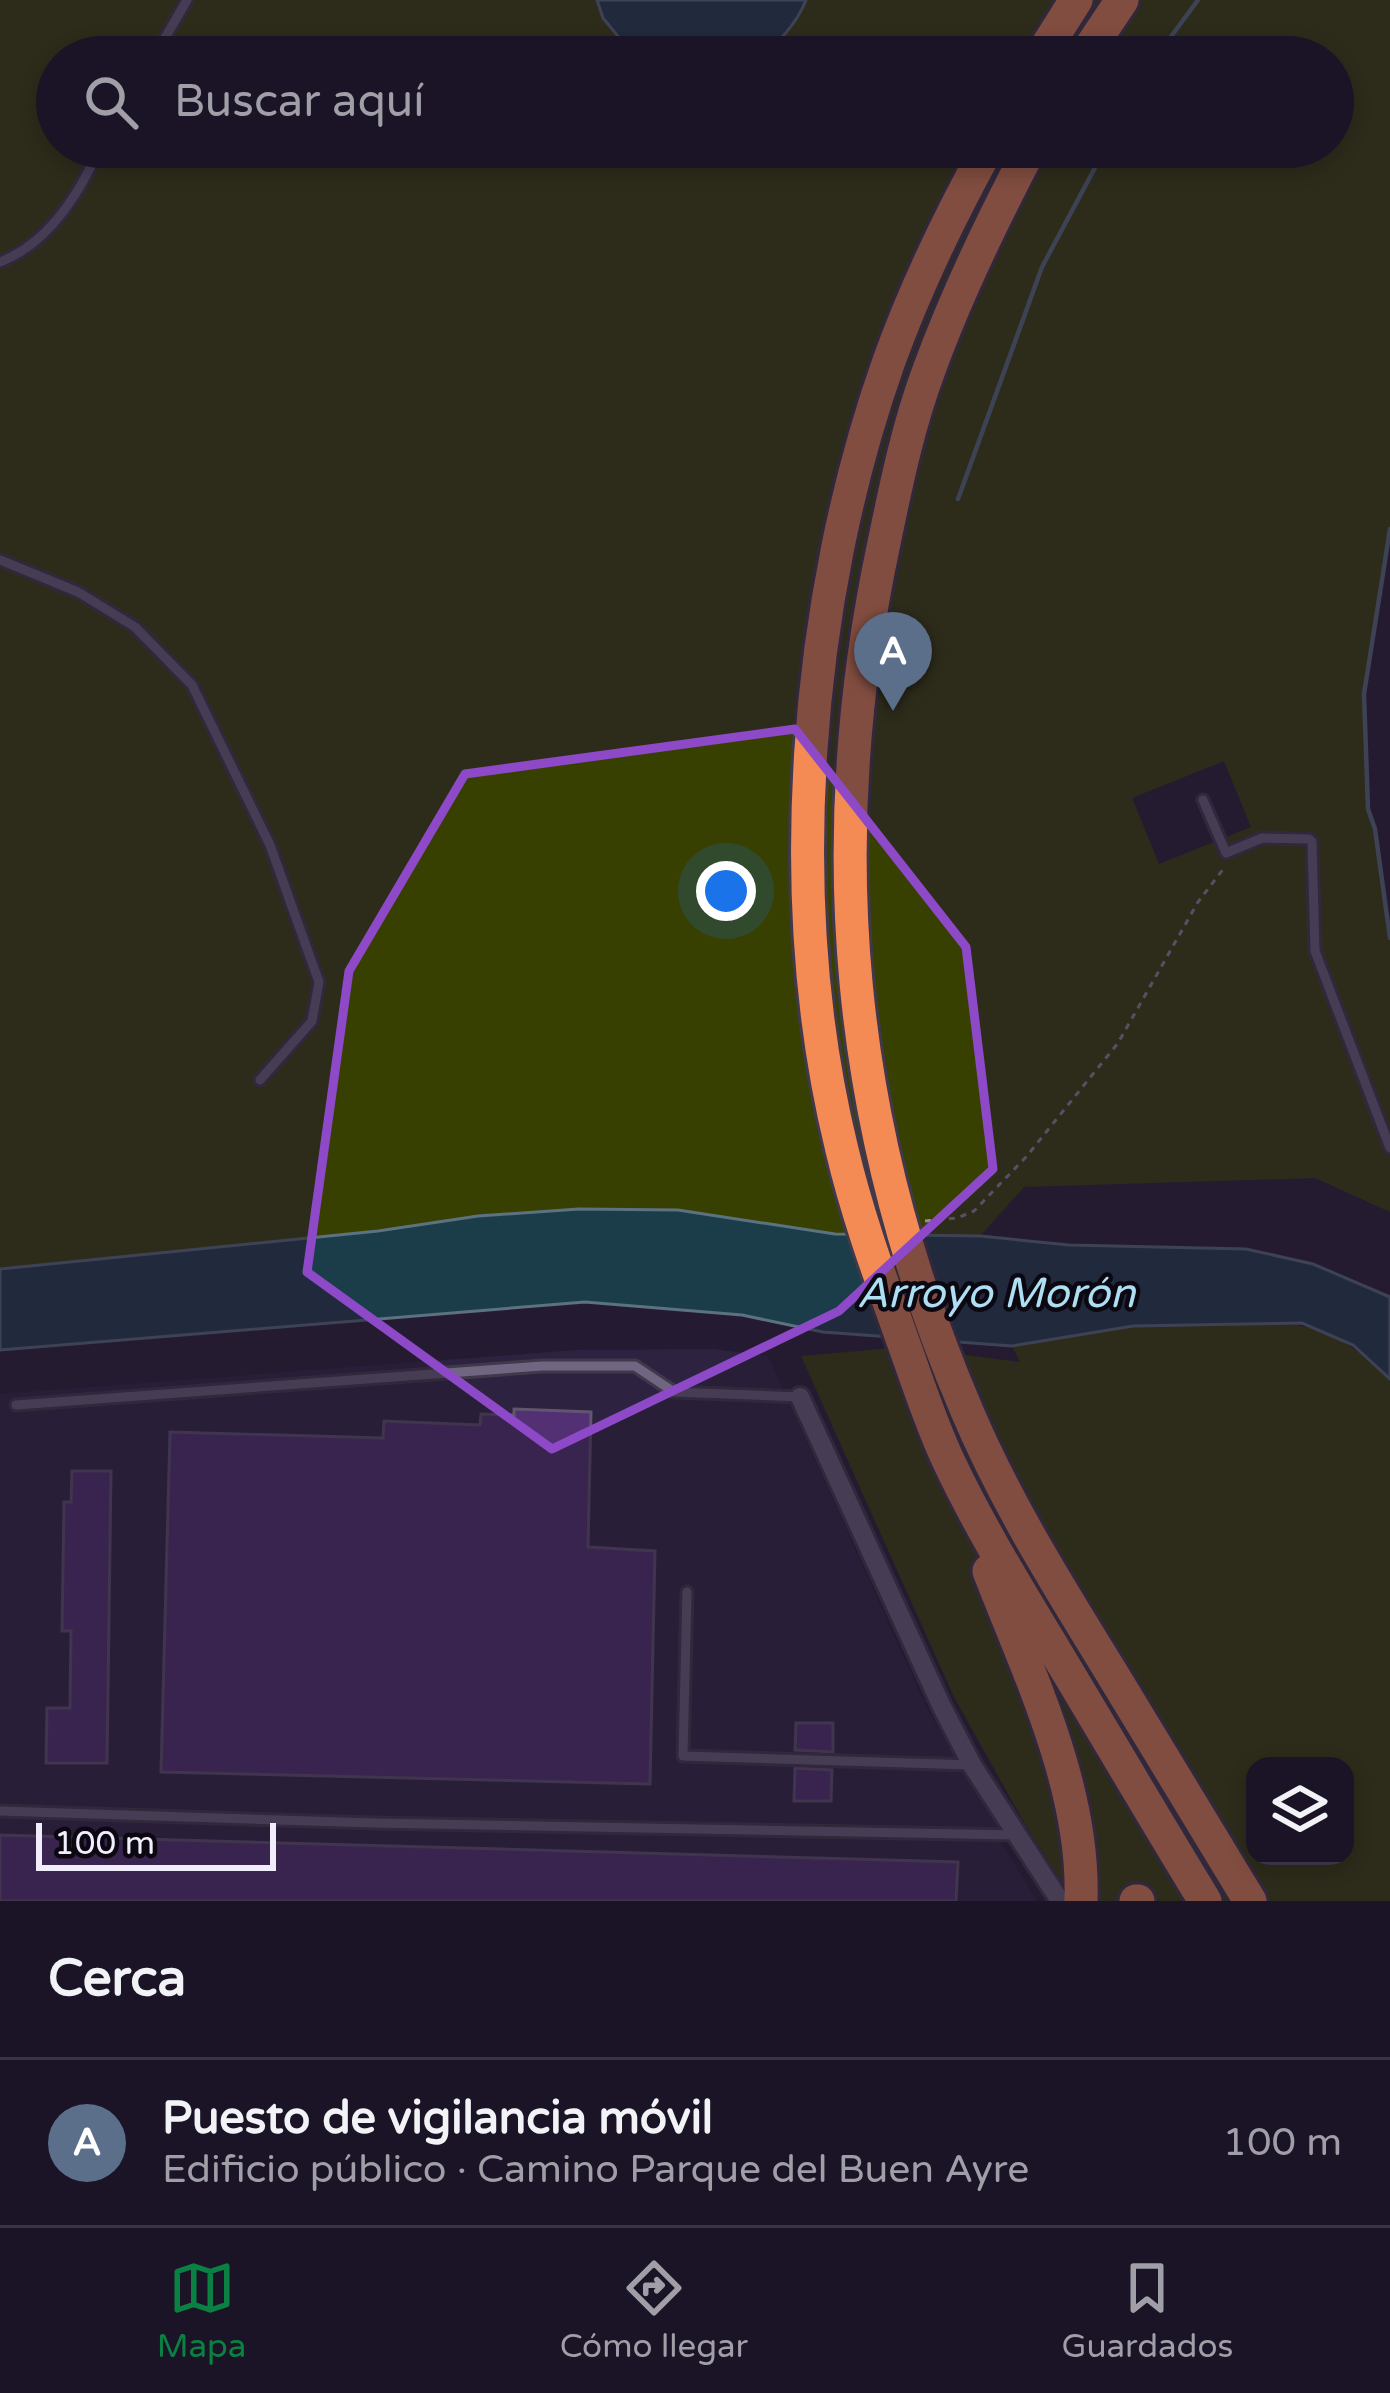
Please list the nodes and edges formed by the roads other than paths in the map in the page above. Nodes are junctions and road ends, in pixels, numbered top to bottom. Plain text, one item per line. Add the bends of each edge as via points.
1 (187, 0) edge
2 (1076, 0) edge
3 (1122, 0) edge
4 (166, 36) edge
5 (1053, 36) edge
6 (1098, 36) edge
7 (89, 168) edge
8 (977, 168) edge
9 (1021, 168) edge
10 (0, 262) edge
11 (0, 560) edge
12 (1203, 800) dead end
13 (260, 1080) dead end
14 (1390, 1148) edge
15 (800, 1397) joint
16 (16, 1405) dead end
17 (949, 1462) junction
18 (687, 1592) dead end
19 (972, 1765) junction
20 (0, 1811) edge
21 (1018, 1834) junction
22 (1060, 1901) edge
23 (1081, 1901) edge
24 (1205, 1901) edge
25 (1250, 1901) edge

1 - 4 lane
2 - 5 highway
3 - 6 highway
7 - 10 lane via 65,212
8 - 17 highway via 918,286 863,442 819,669 811,769 809,904 841,1147
9 - 25 highway via 927,373 898,475 860,675 848,877 870,1099 902,1231 968,1415 1042,1559
11 - 13 lane via 78,592 135,627 192,685 270,845 319,982 312,1021
12 - 14 lane via 1226,853 1262,838 1312,842 1315,951
15 - 16 lane via 674,1391 635,1366 542,1366
15 - 19 street
17 - 23 highway via 1058,1760 1077,1833
17 - 24 highway
18 - 19 lane via 683,1756
19 - 21 street
20 - 21 lane
21 - 22 street

